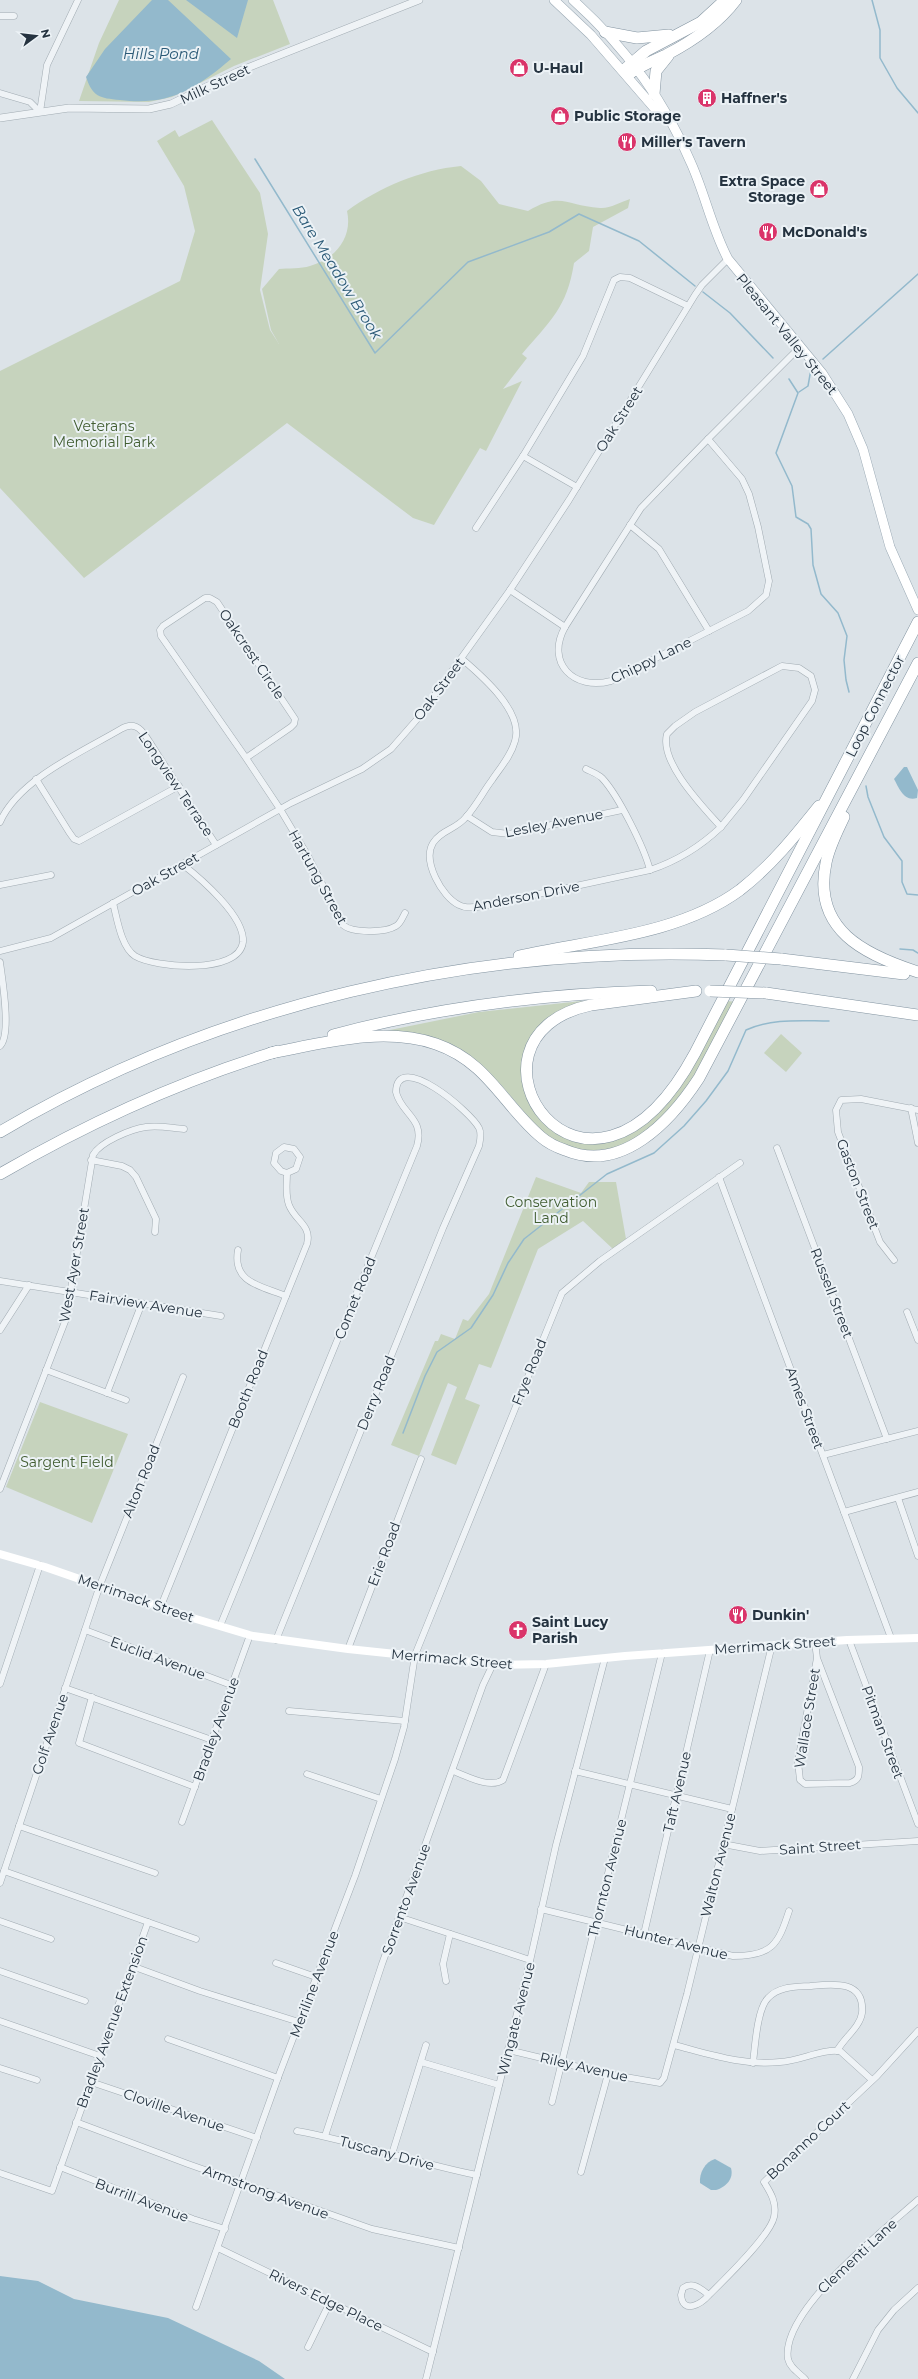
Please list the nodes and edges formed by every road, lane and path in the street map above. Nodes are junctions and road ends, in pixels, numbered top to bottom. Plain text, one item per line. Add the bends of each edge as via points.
1 (78, 0) edge
2 (419, 0) edge
3 (554, 0) edge
4 (572, 0) edge
5 (725, 0) edge
6 (736, 0) edge
7 (0, 16) edge
8 (14, 16) dead end
9 (687, 31) junction
10 (605, 32) junction
11 (673, 51) junction
12 (630, 69) junction
13 (0, 93) edge
14 (654, 94) junction
15 (40, 112) junction
16 (0, 118) edge
17 (673, 128) junction
18 (728, 259) junction
19 (688, 306) junction
20 (801, 346) junction
21 (708, 439) junction
22 (523, 456) junction
23 (577, 487) junction
24 (630, 525) junction
25 (476, 528) dead end
26 (510, 590) junction
27 (918, 610) edge
28 (918, 622) edge
29 (565, 627) junction
30 (709, 631) junction
31 (462, 659) junction
32 (918, 663) edge
33 (886, 722) junction
34 (246, 758) junction
35 (586, 769) dead end
36 (36, 779) junction
37 (179, 786) junction
38 (832, 790) junction
39 (280, 810) junction
40 (622, 810) junction
41 (467, 816) junction
42 (0, 822) edge
43 (721, 827) junction
44 (216, 845) junction
45 (182, 864) junction
46 (650, 870) junction
47 (51, 875) dead end
48 (0, 885) edge
49 (113, 903) junction
50 (405, 913) dead end
51 (0, 951) edge
52 (0, 962) edge
53 (484, 967) junction
54 (918, 972) edge
55 (918, 976) edge
56 (696, 991) junction
57 (918, 1015) edge
58 (2, 1025) edge
59 (0, 1046) edge
60 (271, 1053) junction
61 (911, 1108) junction
62 (918, 1110) edge
63 (184, 1129) dead end
64 (0, 1132) edge
65 (918, 1143) edge
66 (479, 1146) joint
67 (777, 1148) dead end
68 (91, 1160) junction
69 (740, 1163) dead end
70 (288, 1173) junction
71 (0, 1174) edge
72 (719, 1177) junction
73 (154, 1232) dead end
74 (238, 1250) dead end
75 (894, 1260) dead end
76 (0, 1281) edge
77 (29, 1285) junction
78 (71, 1292) junction
79 (286, 1296) junction
80 (142, 1303) junction
81 (906, 1312) dead end
82 (221, 1316) dead end
83 (0, 1330) edge
84 (918, 1340) edge
85 (46, 1370) junction
86 (183, 1377) dead end
87 (106, 1393) junction
88 (126, 1400) dead end
89 (918, 1431) edge
90 (886, 1439) junction
91 (823, 1455) junction
92 (421, 1458) dead end
93 (0, 1489) edge
94 (918, 1492) edge
95 (898, 1498) junction
96 (844, 1512) junction
97 (0, 1554) edge
98 (918, 1556) edge
99 (40, 1565) junction
100 (100, 1585) junction
101 (161, 1606) junction
102 (220, 1626) junction
103 (85, 1630) junction
104 (250, 1635) junction
105 (891, 1638) junction
106 (918, 1638) edge
107 (276, 1640) junction
108 (849, 1640) junction
109 (815, 1642) junction
110 (772, 1645) junction
111 (348, 1649) junction
112 (710, 1650) junction
113 (662, 1653) junction
114 (415, 1655) junction
115 (605, 1658) junction
116 (817, 1658) junction
117 (493, 1664) junction
118 (546, 1664) junction
119 (0, 1684) edge
120 (231, 1685) junction
121 (65, 1688) junction
122 (92, 1697) junction
123 (289, 1711) dead end
124 (405, 1721) junction
125 (212, 1740) junction
126 (453, 1770) junction
127 (576, 1770) junction
128 (307, 1774) dead end
129 (630, 1784) junction
130 (195, 1788) junction
131 (676, 1795) junction
132 (381, 1799) junction
133 (732, 1809) junction
134 (916, 1814) edge
135 (182, 1822) dead end
136 (918, 1824) edge
137 (19, 1826) junction
138 (918, 1841) edge
139 (723, 1844) junction
140 (4, 1871) junction
141 (155, 1873) dead end
142 (0, 1883) edge
143 (541, 1909) junction
144 (788, 1912) dead end
145 (399, 1917) junction
146 (0, 1920) edge
147 (148, 1922) junction
148 (596, 1922) junction
149 (450, 1934) junction
150 (644, 1934) junction
151 (51, 1939) dead end
152 (196, 1939) dead end
153 (698, 1948) junction
154 (530, 1960) junction
155 (276, 1963) dead end
156 (132, 1966) junction
157 (0, 1971) edge
158 (316, 1977) junction
159 (446, 1981) dead end
160 (85, 2002) dead end
161 (0, 2021) edge
162 (299, 2022) junction
163 (918, 2031) edge
164 (168, 2039) dead end
165 (426, 2045) dead end
166 (674, 2045) junction
167 (508, 2050) junction
168 (837, 2051) junction
169 (100, 2056) junction
170 (420, 2062) junction
171 (561, 2063) junction
172 (753, 2063) junction
173 (0, 2068) edge
174 (608, 2074) junction
175 (278, 2078) junction
176 (37, 2080) dead end
177 (872, 2080) junction
178 (91, 2082) junction
179 (660, 2083) joint
180 (499, 2084) junction
181 (552, 2102) dead end
182 (76, 2122) junction
183 (297, 2131) dead end
184 (325, 2136) junction
185 (257, 2138) junction
186 (392, 2154) junction
187 (60, 2168) junction
188 (581, 2172) dead end
189 (0, 2173) edge
190 (477, 2175) junction
191 (241, 2182) junction
192 (918, 2200) edge
193 (225, 2229) junction
194 (218, 2248) junction
195 (459, 2248) junction
196 (918, 2288) edge
197 (709, 2295) junction
198 (330, 2302) junction
199 (196, 2307) dead end
200 (308, 2348) dead end
201 (433, 2352) junction
202 (426, 2379) edge
203 (805, 2379) edge
204 (853, 2379) edge

1 - 15 street via 47,65
2 - 15 street, Milk Street via 242,70 171,104 149,109 84,107
3 - 12 main road, Pleasant Valley Street
4 - 10 main road, Pleasant Valley Street
5 - 9 highway via 711,15
6 - 11 highway via 717,21
7 - 8 street
9 - 10 highway via 650,38 625,37
9 - 12 highway via 646,51
10 - 12 main road, Pleasant Valley Street
11 - 12 highway
11 - 14 highway via 656,71
12 - 14 main road, Pleasant Valley Street
12 - 17 main road, Pleasant Valley Street
13 - 15 street via 30,102
14 - 17 main road, Pleasant Valley Street
15 - 16 street, Milk Street
17 - 18 main road, Pleasant Valley Street via 691,162
18 - 19 street, Oak Street via 702,285
18 - 20 main road, Pleasant Valley Street
19 - 22 street via 630,278 620,277 614,280 583,356
19 - 23 street, Oak Street
20 - 21 street, Chippy Lane
20 - 27 main road, Pleasant Valley Street via 833,388 854,425 890,546
21 - 24 street, Chippy Lane via 641,508
21 - 30 street, Chippy Lane via 738,471 749,494 769,581 766,594 755,606
22 - 23 street
22 - 25 street
23 - 26 street, Oak Street
24 - 29 street, Chippy Lane
24 - 30 street via 659,549
26 - 29 street
26 - 31 street, Oak Street
28 - 38 highway, Loop Connector
29 - 30 street, Chippy Lane via 559,649 566,671 570,677 587,684 611,681
31 - 39 street, Oak Street via 412,726 386,754 362,769
31 - 41 street, Anderson Drive via 499,696 511,712 517,727 510,754
32 - 33 highway, Loop Connector
33 - 54 highway via 831,847 825,869 824,896 834,920 856,945 886,962
33 - 60 highway via 700,1078 666,1120 635,1144 617,1152 593,1156 572,1153 549,1143 534,1132 481,1071 451,1051 417,1039 364,1037
34 - 34 street, Oakcrest Circle via 161,636 160,630 163,626 205,598 217,602 295,719 291,727
34 - 39 street, Oakcrest Circle
35 - 40 street via 602,778
36 - 37 street, Longview Terrace via 121,729 133,725 142,731
36 - 37 street via 76,841
36 - 42 street, Longview Terrace via 16,796
37 - 44 street, Longview Terrace
38 - 53 highway via 770,864 740,890 712,908 674,923
38 - 56 highway via 690,1064 660,1105 626,1131 590,1140 566,1134 538,1109 529,1092 526,1067 538,1036 555,1018 591,1005
39 - 44 street, Oak Street
39 - 50 street, Hartung Street via 321,879 339,918 348,929 356,932 392,928 399,924
40 - 41 street, Lesley Avenue via 509,834 492,832
40 - 46 street via 644,850
41 - 46 street, Anderson Drive via 460,824 438,837 430,855 430,864 436,880 451,900 459,906 483,906
43 - 43 street, Anderson Drive via 683,782 668,751 668,734 683,719 771,670 782,666 806,672 814,682 812,701 743,800
43 - 46 street, Anderson Drive via 688,853
44 - 45 street, Oak Street
45 - 49 street, Oak Street
45 - 49 street via 218,896 241,930 241,948 231,957 209,964 184,967 135,956 126,944
47 - 48 street
49 - 51 street, Oak Street via 51,938
52 - 58 street via 4,996
53 - 55 highway, bridge via 594,956 726,955 781,958
53 - 64 highway via 364,989 244,1023 125,1068
56 - 57 highway, bridge via 766,993
56 - 60 highway via 586,993 479,1004 384,1022
58 - 59 street via 5,1040
60 - 71 highway via 194,1079 128,1107
61 - 62 street
61 - 65 street
61 - 75 street, Gaston Street via 853,1098 844,1098 838,1102 838,1132 878,1237
63 - 68 street, West Ayer Street via 141,1128 101,1145 95,1150
66 - 102 street, Comet Road via 478,1126 448,1096 412,1077 399,1081 396,1095 419,1129 417,1146
66 - 107 street, Derry Road
67 - 90 street, Russell Street
68 - 73 street via 130,1170 136,1177 156,1219
68 - 78 street, West Ayer Street
69 - 72 street, Frye Road
70 - 70 street via 278,1169 274,1160 278,1151 288,1147 296,1151 300,1160 296,1169
70 - 79 street, Booth Road via 288,1203 307,1228 308,1238
72 - 91 street, Ames Street
72 - 114 street, Frye Road via 600,1260 562,1293
74 - 79 street via 237,1266 244,1278
76 - 77 street, Fairview Avenue
77 - 78 street, Fairview Avenue
77 - 83 street
78 - 80 street, Fairview Avenue
78 - 85 street, West Ayer Street via 66,1319
79 - 101 street, Booth Road
80 - 82 street, Fairview Avenue
80 - 87 street
81 - 84 street
85 - 87 street
85 - 93 street, West Ayer Street
86 - 100 street, Alton Road
87 - 88 street
89 - 90 street
90 - 91 street
91 - 96 street, Ames Street
92 - 111 street, Erie Road
94 - 95 street
95 - 96 street
95 - 98 street
96 - 105 street, Ames Street
97 - 99 main road, Merrimack Street
99 - 100 main road, Merrimack Street
99 - 119 street
100 - 101 main road, Merrimack Street
100 - 103 street, Golf Avenue
101 - 102 main road, Merrimack Street
102 - 104 main road, Merrimack Street
103 - 120 street, Euclid Avenue
103 - 121 street, Golf Avenue
104 - 107 main road, Merrimack Street
104 - 120 street, Bradley Avenue
105 - 106 main road, Merrimack Street
105 - 108 main road, Merrimack Street
107 - 111 main road, Merrimack Street
108 - 109 main road, Merrimack Street
108 - 134 street, Pitman Street
109 - 110 main road, Merrimack Street
109 - 116 street, Wallace Street
110 - 112 main road, Merrimack Street
110 - 133 street, Walton Avenue
111 - 114 main road, Merrimack Street
112 - 113 main road, Merrimack Street
112 - 131 street, Taft Avenue
113 - 115 main road, Merrimack Street
113 - 129 street, Thornton Avenue
114 - 117 main road, Merrimack Street
114 - 124 street, Meriline Avenue
115 - 118 main road, Merrimack Street
115 - 127 street, Wingate Avenue
116 - 116 street, Wallace Street via 859,1767 859,1776 850,1783 805,1784 798,1774
117 - 118 main road, Merrimack Street
117 - 126 street, Sorrento Avenue
118 - 126 street via 503,1780 488,1784
120 - 125 street, Bradley Avenue
121 - 122 street
121 - 137 street, Golf Avenue
122 - 125 street
122 - 130 street via 79,1743
123 - 124 street
124 - 132 street, Meriline Avenue
125 - 130 street, Bradley Avenue
126 - 145 street, Sorrento Avenue
127 - 129 street
127 - 143 street, Wingate Avenue
128 - 132 street
129 - 131 street
129 - 148 street, Thornton Avenue
130 - 135 street, Bradley Avenue
131 - 133 street
131 - 150 street, Taft Avenue
132 - 158 street, Meriline Avenue
133 - 139 street, Walton Avenue
134 - 136 street, Pitman Street
137 - 140 street, Golf Avenue
137 - 141 street
138 - 139 street, Saint Street via 760,1851
139 - 153 street, Walton Avenue
140 - 142 street, Golf Avenue
140 - 147 street
143 - 148 street, Hunter Avenue
143 - 154 street, Wingate Avenue
144 - 153 street, Hunter Avenue via 779,1938 772,1947 763,1952 734,1956
145 - 149 street
145 - 184 street, Sorrento Avenue
146 - 151 street
147 - 152 street
147 - 156 street, Bradley Avenue Extension
148 - 150 street, Hunter Avenue
148 - 171 street, Thornton Avenue
149 - 154 street
149 - 159 street via 443,1964
150 - 153 street, Hunter Avenue
153 - 166 street, Walton Avenue
154 - 167 street, Wingate Avenue
155 - 158 street
156 - 162 street via 200,1992
156 - 169 street, Bradley Avenue Extension
157 - 160 street
158 - 162 street, Meriline Avenue
161 - 169 street
162 - 175 street, Meriline Avenue
163 - 177 street, Bonanno Court
164 - 175 street
165 - 170 street
166 - 172 street
166 - 179 street, Walton Avenue
167 - 171 street, Riley Avenue
167 - 180 street, Wingate Avenue
168 - 172 street via 790,2061
168 - 172 street via 861,2016 861,2003 857,1994 851,1988 838,1983 786,1988 772,1994 765,2002
168 - 177 street via 846,2054
169 - 178 street, Bradley Avenue Extension
170 - 180 street
170 - 186 street
171 - 174 street, Riley Avenue
171 - 181 street, Thornton Avenue
173 - 176 street
174 - 179 street, Riley Avenue
174 - 188 street
175 - 185 street, Meriline Avenue
177 - 197 street, Bonanno Court via 764,2182 774,2201 771,2226
178 - 182 street, Bradley Avenue Extension
178 - 185 street, Cloville Avenue
180 - 190 street, Wingate Avenue
182 - 187 street
182 - 191 street, Armstrong Avenue
183 - 184 street, Tuscany Drive
184 - 186 street, Tuscany Drive
185 - 191 street, Meriline Avenue
186 - 190 street, Tuscany Drive
187 - 189 street via 52,2191
187 - 193 street, Burrill Avenue
190 - 195 street, Wingate Avenue
191 - 193 street, Meriline Avenue
191 - 195 street, Armstrong Avenue via 372,2229
192 - 203 street, Clementi Lane via 829,2280 809,2304 794,2330 788,2350 788,2359 792,2367
193 - 194 street, Meriline Avenue
194 - 198 street, Rivers Edge Place
194 - 199 street, Meriline Avenue
195 - 201 street, Wingate Avenue
196 - 204 street via 894,2310 878,2330
197 - 197 street, Bonanno Court via 697,2286 691,2285 684,2288 681,2296 683,2303 691,2307 701,2303
198 - 200 street
198 - 201 street, Rivers Edge Place
201 - 202 street, Wingate Avenue

